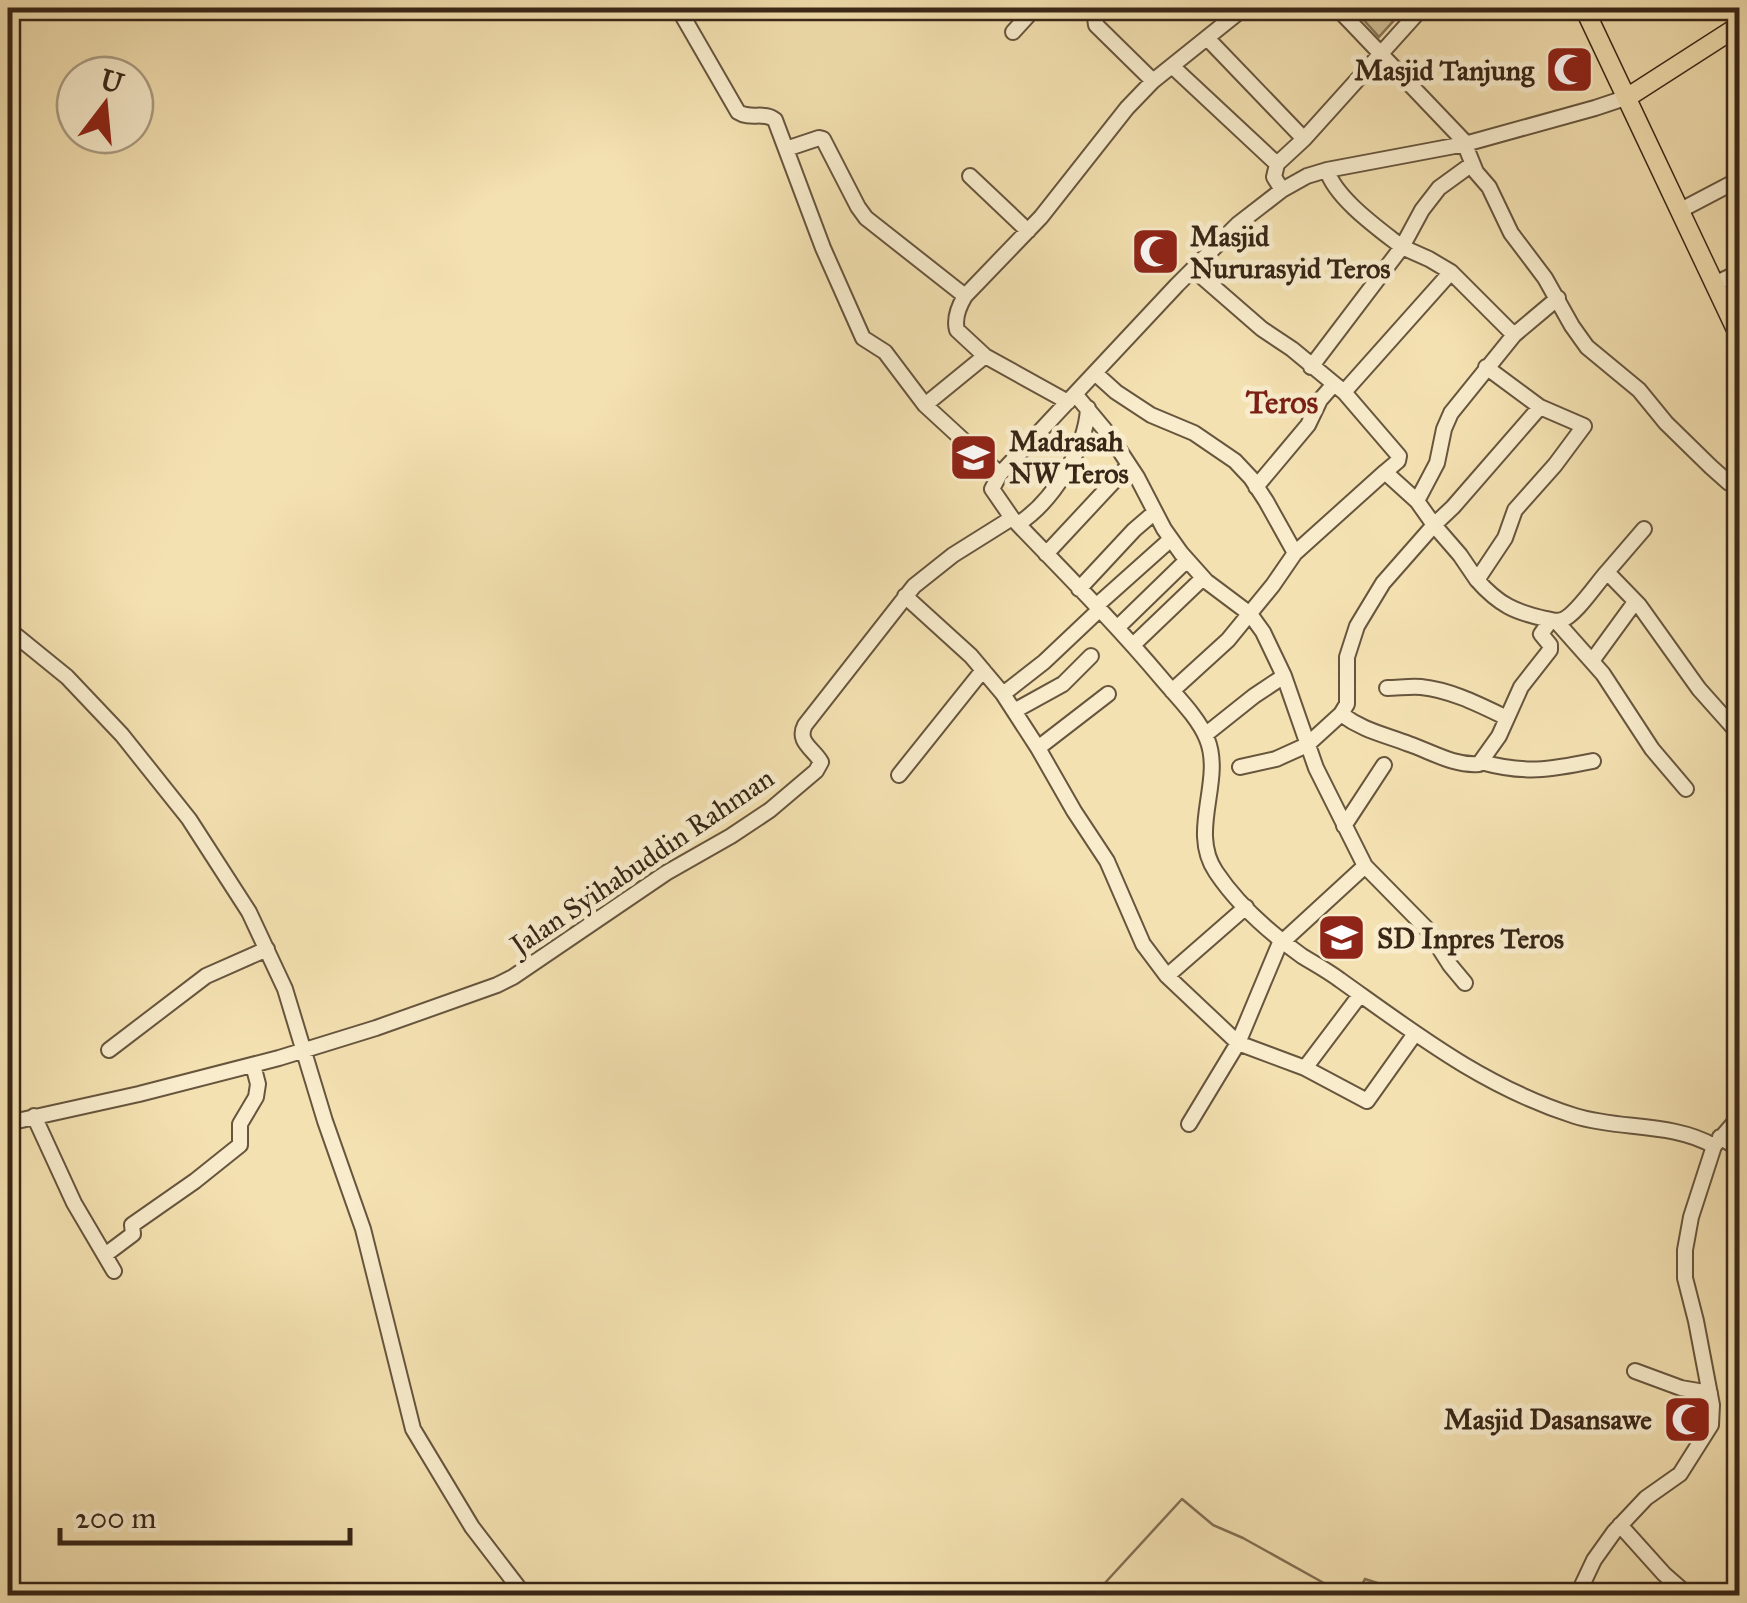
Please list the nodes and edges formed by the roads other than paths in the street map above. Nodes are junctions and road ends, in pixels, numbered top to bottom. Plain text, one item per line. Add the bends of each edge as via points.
1 (678, 8) edge
2 (1035, 8) edge
3 (1102, 8) edge
4 (1244, 8) edge
5 (1337, 8) edge
6 (1422, 8) edge
7 (1584, 8) edge
8 (1740, 25) edge
9 (1013, 32) dead end
10 (1207, 38) junction
11 (1382, 52) junction
12 (1172, 66) junction
13 (1153, 81) junction
14 (1628, 97) junction
15 (1304, 139) junction
16 (1465, 144) junction
17 (786, 150) junction
18 (1277, 164) junction
19 (1472, 164) junction
20 (1327, 170) junction
21 (970, 176) dead end
22 (1740, 179) edge
23 (1282, 190) junction
24 (1680, 211) junction
25 (1028, 231) junction
26 (1402, 247) junction
27 (1193, 269) junction
28 (1451, 272) junction
29 (1740, 272) edge
30 (1714, 284) junction
31 (965, 296) junction
32 (1558, 298) junction
33 (1514, 335) junction
34 (1740, 338) edge
35 (985, 356) junction
36 (1310, 366) junction
37 (1486, 368) junction
38 (1095, 373) junction
39 (1339, 388) junction
40 (1071, 398) junction
41 (925, 405) junction
42 (1540, 407) junction
43 (1088, 408) junction
44 (1129, 465) junction
45 (1385, 472) junction
46 (1000, 474) junction
47 (1740, 485) edge
48 (1256, 487) junction
49 (1417, 501) junction
50 (1155, 512) junction
51 (1015, 521) junction
52 (1434, 525) junction
53 (1644, 529) dead end
54 (1171, 539) junction
55 (1295, 553) junction
56 (1046, 554) junction
57 (1187, 560) junction
58 (1606, 572) junction
59 (1204, 578) junction
60 (1478, 580) junction
61 (1078, 588) junction
62 (906, 596) junction
63 (1635, 602) junction
64 (1098, 608) junction
65 (1250, 614) junction
66 (1553, 620) junction
67 (1117, 628) junction
68 (8, 629) edge
69 (1133, 645) junction
70 (1090, 656) dead end
71 (1592, 661) junction
72 (983, 670) junction
73 (1284, 676) junction
74 (1387, 688) dead end
75 (1172, 691) junction
76 (1004, 694) junction
77 (1108, 694) dead end
78 (1014, 711) junction
79 (1342, 714) junction
80 (1507, 718) junction
81 (1740, 734) edge
82 (1205, 735) junction
83 (1307, 745) junction
84 (1038, 748) junction
85 (1593, 761) dead end
86 (1481, 762) junction
87 (1384, 765) dead end
88 (1240, 767) dead end
89 (899, 775) dead end
90 (1686, 789) dead end
91 (1344, 826) junction
92 (1365, 866) junction
93 (1246, 907) junction
94 (1283, 941) junction
95 (268, 949) junction
96 (1167, 976) junction
97 (1465, 982) dead end
98 (1360, 995) junction
99 (1414, 1035) junction
100 (1238, 1043) junction
101 (109, 1050) dead end
102 (302, 1052) junction
103 (253, 1065) junction
104 (1305, 1068) junction
105 (34, 1116) junction
106 (1740, 1116) edge
107 (8, 1123) edge
108 (1189, 1124) dead end
109 (1717, 1142) junction
110 (1740, 1150) edge
111 (105, 1255) junction
112 (114, 1271) dead end
113 (1635, 1371) dead end
114 (1710, 1393) junction
115 (1620, 1526) junction
116 (526, 1596) edge
117 (1576, 1596) edge
118 (1689, 1596) edge

1 - 17 street via 738,112 772,116
2 - 9 street
3 - 13 street via 1096,25
4 - 10 street
5 - 11 street
6 - 11 street
7 - 14 main road
8 - 14 main road
10 - 12 street
10 - 15 street
11 - 15 street
11 - 16 street
12 - 13 street
12 - 18 street
13 - 25 street
14 - 16 street
14 - 24 main road
15 - 18 street
16 - 19 street
16 - 20 street
17 - 31 street via 823,139 866,218
17 - 41 street via 864,338 885,352
18 - 23 street via 1274,177
19 - 26 street via 1438,188
19 - 32 street
20 - 23 street
20 - 26 street via 1358,210
21 - 25 street
22 - 24 street
23 - 27 street
24 - 30 main road
25 - 31 street
26 - 28 street
26 - 36 street
27 - 36 street
27 - 38 street
28 - 33 street
28 - 39 street
29 - 30 street
30 - 34 main road
31 - 35 street via 957,330
32 - 33 street
32 - 47 street via 1587,347 1711,467
33 - 37 street
35 - 40 street
35 - 41 street
36 - 39 street
37 - 42 street
37 - 49 street via 1451,414
38 - 40 street
38 - 48 street via 1158,419 1205,439
39 - 45 street via 1398,456
39 - 48 street via 1320,400 1308,425
40 - 43 street
40 - 46 street
41 - 46 street
42 - 52 street
42 - 60 street via 1584,428 1515,510
43 - 44 street
43 - 51 street, Jalan Syihabuddin Rahman via 1083,438 1060,480 1039,508
44 - 50 street
44 - 56 street
45 - 49 street
45 - 55 street
46 - 51 street via 992,489
48 - 55 street
49 - 52 street
50 - 54 street
50 - 61 street
51 - 56 street
51 - 62 street, Jalan Syihabuddin Rahman via 953,555
52 - 60 street
52 - 79 street via 1382,584 1357,626
53 - 58 street
54 - 57 street
54 - 64 street
55 - 65 street
56 - 61 street
57 - 59 street
57 - 67 street
58 - 63 street
58 - 66 street via 1568,617
59 - 65 street
59 - 69 street
60 - 66 street via 1512,609
61 - 64 street
62 - 72 street
62 - 102 street, Jalan Syihabuddin Rahman via 802,730 820,766 770,810 512,978
63 - 71 street
63 - 81 street
64 - 67 street
64 - 76 street
65 - 73 street
65 - 75 street
66 - 71 street
66 - 80 street via 1542,634 1550,650
67 - 69 street
68 - 95 street via 67,677 152,770 232,882
69 - 75 street
70 - 78 street via 1063,684
71 - 90 street
72 - 76 street
72 - 89 street
73 - 82 street
73 - 83 street
74 - 80 street via 1430,689
75 - 82 street
76 - 78 street
77 - 84 street
78 - 84 street
79 - 83 street
79 - 86 street via 1445,759
80 - 86 street
82 - 93 street via 1212,758 1207,856
83 - 88 street
83 - 91 street
84 - 96 street via 1107,862 1143,944
85 - 86 street via 1530,771
87 - 91 street
91 - 92 street
92 - 94 street
92 - 97 street via 1428,929
93 - 94 street
93 - 96 street
94 - 98 street
94 - 100 street
95 - 101 street via 206,976
95 - 102 street
96 - 100 street
98 - 99 street
98 - 104 street
99 - 104 street via 1366,1101
99 - 109 street via 1553,1108
100 - 104 street
100 - 108 street
102 - 103 street, Jalan Syihabuddin Rahman
102 - 116 street via 363,1229 413,1428 472,1527
103 - 105 street, Jalan Syihabuddin Rahman
103 - 111 street via 256,1097 240,1124 240,1145 132,1224 133,1234
105 - 107 street, Jalan Syihabuddin Rahman
105 - 111 street
106 - 109 street
109 - 110 street
109 - 114 street via 1691,1218 1684,1266
111 - 112 street
113 - 114 street
114 - 115 street via 1711,1425 1692,1458
115 - 117 street
115 - 118 street

